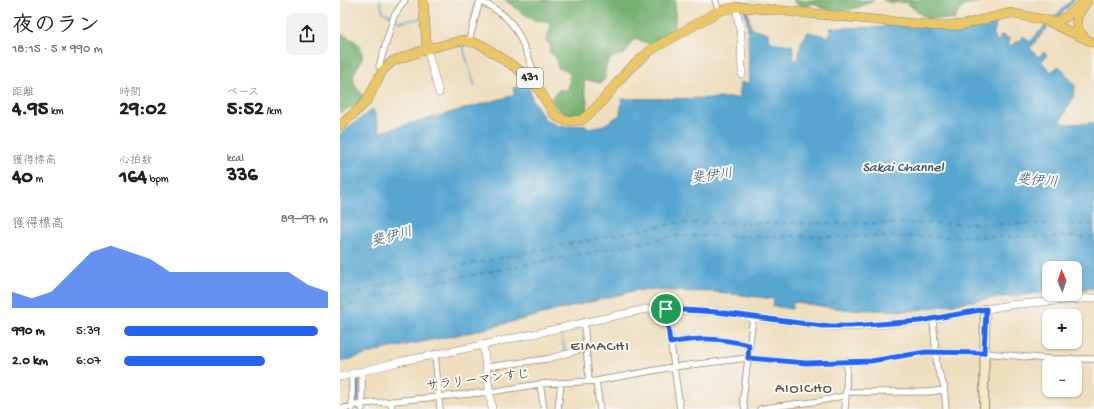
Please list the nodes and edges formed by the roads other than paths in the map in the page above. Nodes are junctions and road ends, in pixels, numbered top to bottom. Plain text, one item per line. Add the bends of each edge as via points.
1 (405, 0) edge
2 (423, 0) edge
3 (715, 0) edge
4 (1086, 0) edge
5 (1090, 0) edge
6 (480, 1) edge
7 (741, 5) edge
8 (719, 11) junction
9 (1066, 17) junction
10 (1049, 22) junction
11 (1069, 32) junction
12 (469, 41) junction
13 (1090, 41) edge
14 (427, 49) junction
15 (383, 70) junction
16 (742, 74) dead end
17 (535, 83) junction
18 (439, 93) dead end
19 (340, 126) edge
20 (1094, 298) edge
21 (666, 309) junction
22 (986, 309) junction
23 (753, 317) junction
24 (933, 319) junction
25 (584, 322) junction
26 (670, 343) junction
27 (749, 345) junction
28 (483, 346) junction
29 (587, 348) junction
30 (937, 352) junction
31 (984, 353) junction
32 (435, 354) junction
33 (748, 358) junction
34 (1094, 359) edge
35 (848, 361) junction
36 (486, 367) junction
37 (673, 367) junction
38 (362, 371) junction
39 (352, 374) junction
40 (340, 377) edge
41 (589, 381) junction
42 (596, 381) junction
43 (561, 383) junction
44 (540, 384) junction
45 (944, 390) junction
46 (490, 392) junction
47 (846, 393) junction
48 (440, 397) junction
49 (391, 402) junction
50 (352, 407) edge
51 (362, 407) edge
52 (340, 409) edge
53 (392, 409) edge
54 (440, 409) edge
55 (492, 409) edge
56 (544, 409) edge
57 (558, 409) edge
58 (600, 409) edge
59 (680, 409) edge
60 (745, 409) edge
61 (760, 409) edge
62 (845, 409) edge
63 (946, 409) edge
64 (984, 409) edge

1 - 15 street via 394,16 379,66
2 - 14 main road
3 - 8 street
4 - 9 main road
5 - 13 main road via 1078,13 1076,20 1078,31
6 - 12 street
6 - 17 street via 500,12 516,26
7 - 8 main road, 431
7 - 10 main road, 431 via 938,26 961,25 1010,13
7 - 16 street
8 - 17 main road, 431 via 651,50 597,108 582,120 566,121 555,115
9 - 10 main road
9 - 11 main road
10 - 11 main road
11 - 13 main road
12 - 14 main road, 431 via 456,41
12 - 17 main road, 431 via 482,45
14 - 15 main road, 431 via 396,60
14 - 18 street
15 - 19 main road, 431 via 366,102
20 - 22 street via 1029,302
21 - 23 street
21 - 25 street via 646,309
21 - 26 street
22 - 24 street
22 - 31 main road
23 - 24 street via 831,326 870,326
23 - 27 street
24 - 30 street
25 - 28 street
25 - 29 street
26 - 27 street via 693,338 712,338
26 - 37 street
27 - 33 street
28 - 32 street
28 - 36 street
29 - 36 street via 541,360
29 - 41 street
30 - 31 street, サラリーマンすじ
30 - 35 street, サラリーマンすじ via 871,361
30 - 45 street via 937,367
31 - 34 street, サラリーマンすじ via 1045,359
31 - 64 main road
32 - 38 street
32 - 48 street
33 - 35 street, サラリーマンすじ via 806,363
33 - 37 street, サラリーマンすじ
33 - 60 street
35 - 47 street
36 - 46 street
37 - 42 street, サラリーマンすじ
37 - 59 street
38 - 39 street
38 - 51 street
39 - 40 street
39 - 50 street
41 - 42 street, サラリーマンすじ
41 - 43 street, サラリーマンすじ
42 - 58 street
43 - 44 street, サラリーマンすじ
43 - 57 street
44 - 46 street, サラリーマンすじ
44 - 56 street
45 - 47 street
45 - 63 street
46 - 48 street, サラリーマンすじ
46 - 55 street
47 - 61 street via 815,403
47 - 62 street
48 - 49 street, サラリーマンすじ
48 - 54 street
49 - 51 street, サラリーマンすじ
49 - 53 street
50 - 51 street, サラリーマンすじ
50 - 52 street, サラリーマンすじ

